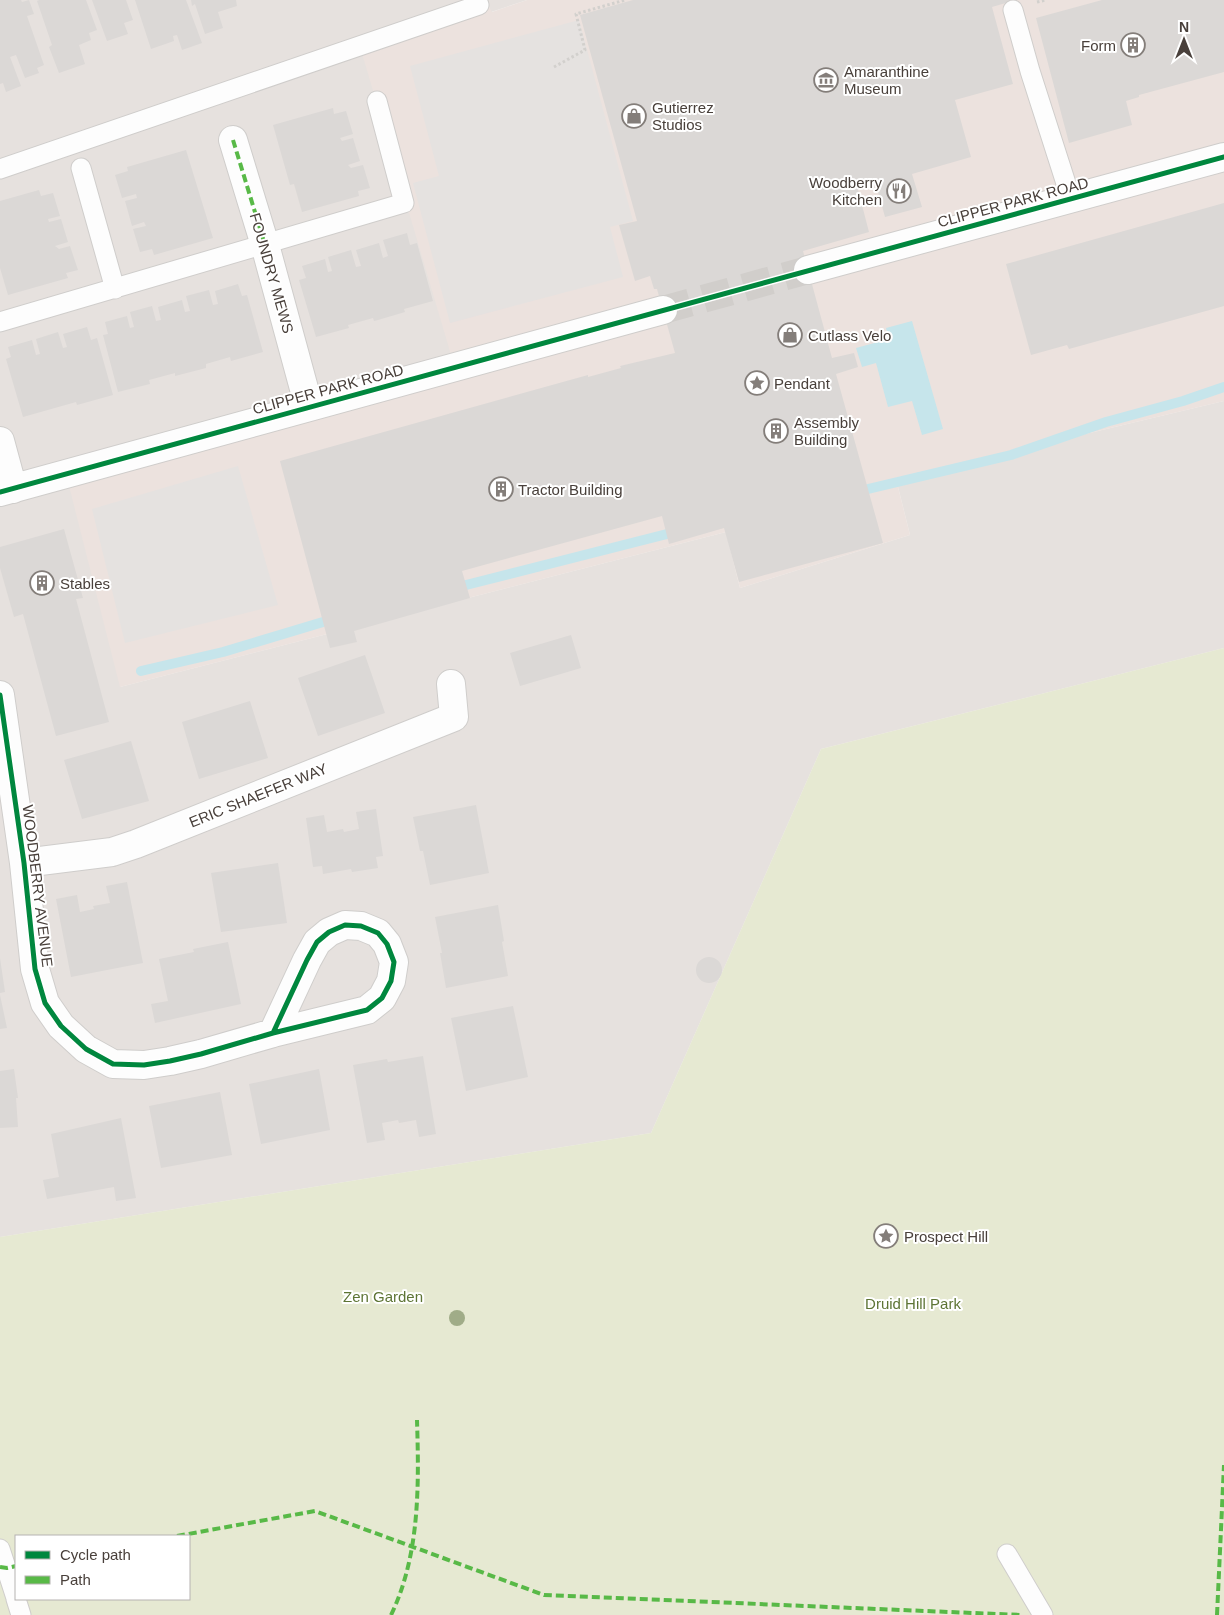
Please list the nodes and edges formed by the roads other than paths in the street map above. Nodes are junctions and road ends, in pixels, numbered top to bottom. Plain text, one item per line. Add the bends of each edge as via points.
1 (477, 0) edge
2 (1013, 10) dead end
3 (377, 101) dead end
4 (233, 140) dead end
5 (1224, 157) edge
6 (81, 168) dead end
7 (0, 169) edge
8 (1071, 199) junction
9 (265, 245) junction
10 (808, 270) tunnel mouth
11 (115, 289) junction
12 (663, 310) tunnel mouth
13 (0, 322) edge
14 (308, 407) junction
15 (0, 441) edge
16 (6, 491) edge
17 (451, 684) dead end
18 (0, 695) edge
19 (24, 863) junction
20 (273, 1033) junction
21 (0, 1549) edge
22 (1007, 1554) dead end
23 (15, 1595) edge
24 (17, 1600) edge
25 (21, 1615) edge
26 (1043, 1615) edge

1 - 7 lane via 479,5
2 - 8 lane
3 - 9 lane via 404,203
4 - 9 street, FOUNDRY MEWS
5 - 8 street, CLIPPER PARK ROAD
6 - 11 lane
8 - 10 street, CLIPPER PARK ROAD
9 - 11 lane
9 - 14 street, FOUNDRY MEWS
11 - 13 lane
12 - 14 street, CLIPPER PARK ROAD
14 - 16 street, CLIPPER PARK ROAD
15 - 16 street
17 - 19 street, ERIC SHAEFER WAY via 454,717 120,849
18 - 19 street, WOODBERRY AVENUE
19 - 20 street, WOODBERRY AVENUE via 34,969 45,1003 61,1026 86,1049 114,1064 144,1065 201,1054
20 - 20 street, WOODBERRY AVENUE via 367,1010 382,998 391,980 394,962 387,944 378,933 361,926 345,925 317,942
21 - 23 lane
22 - 26 lane
24 - 25 lane

